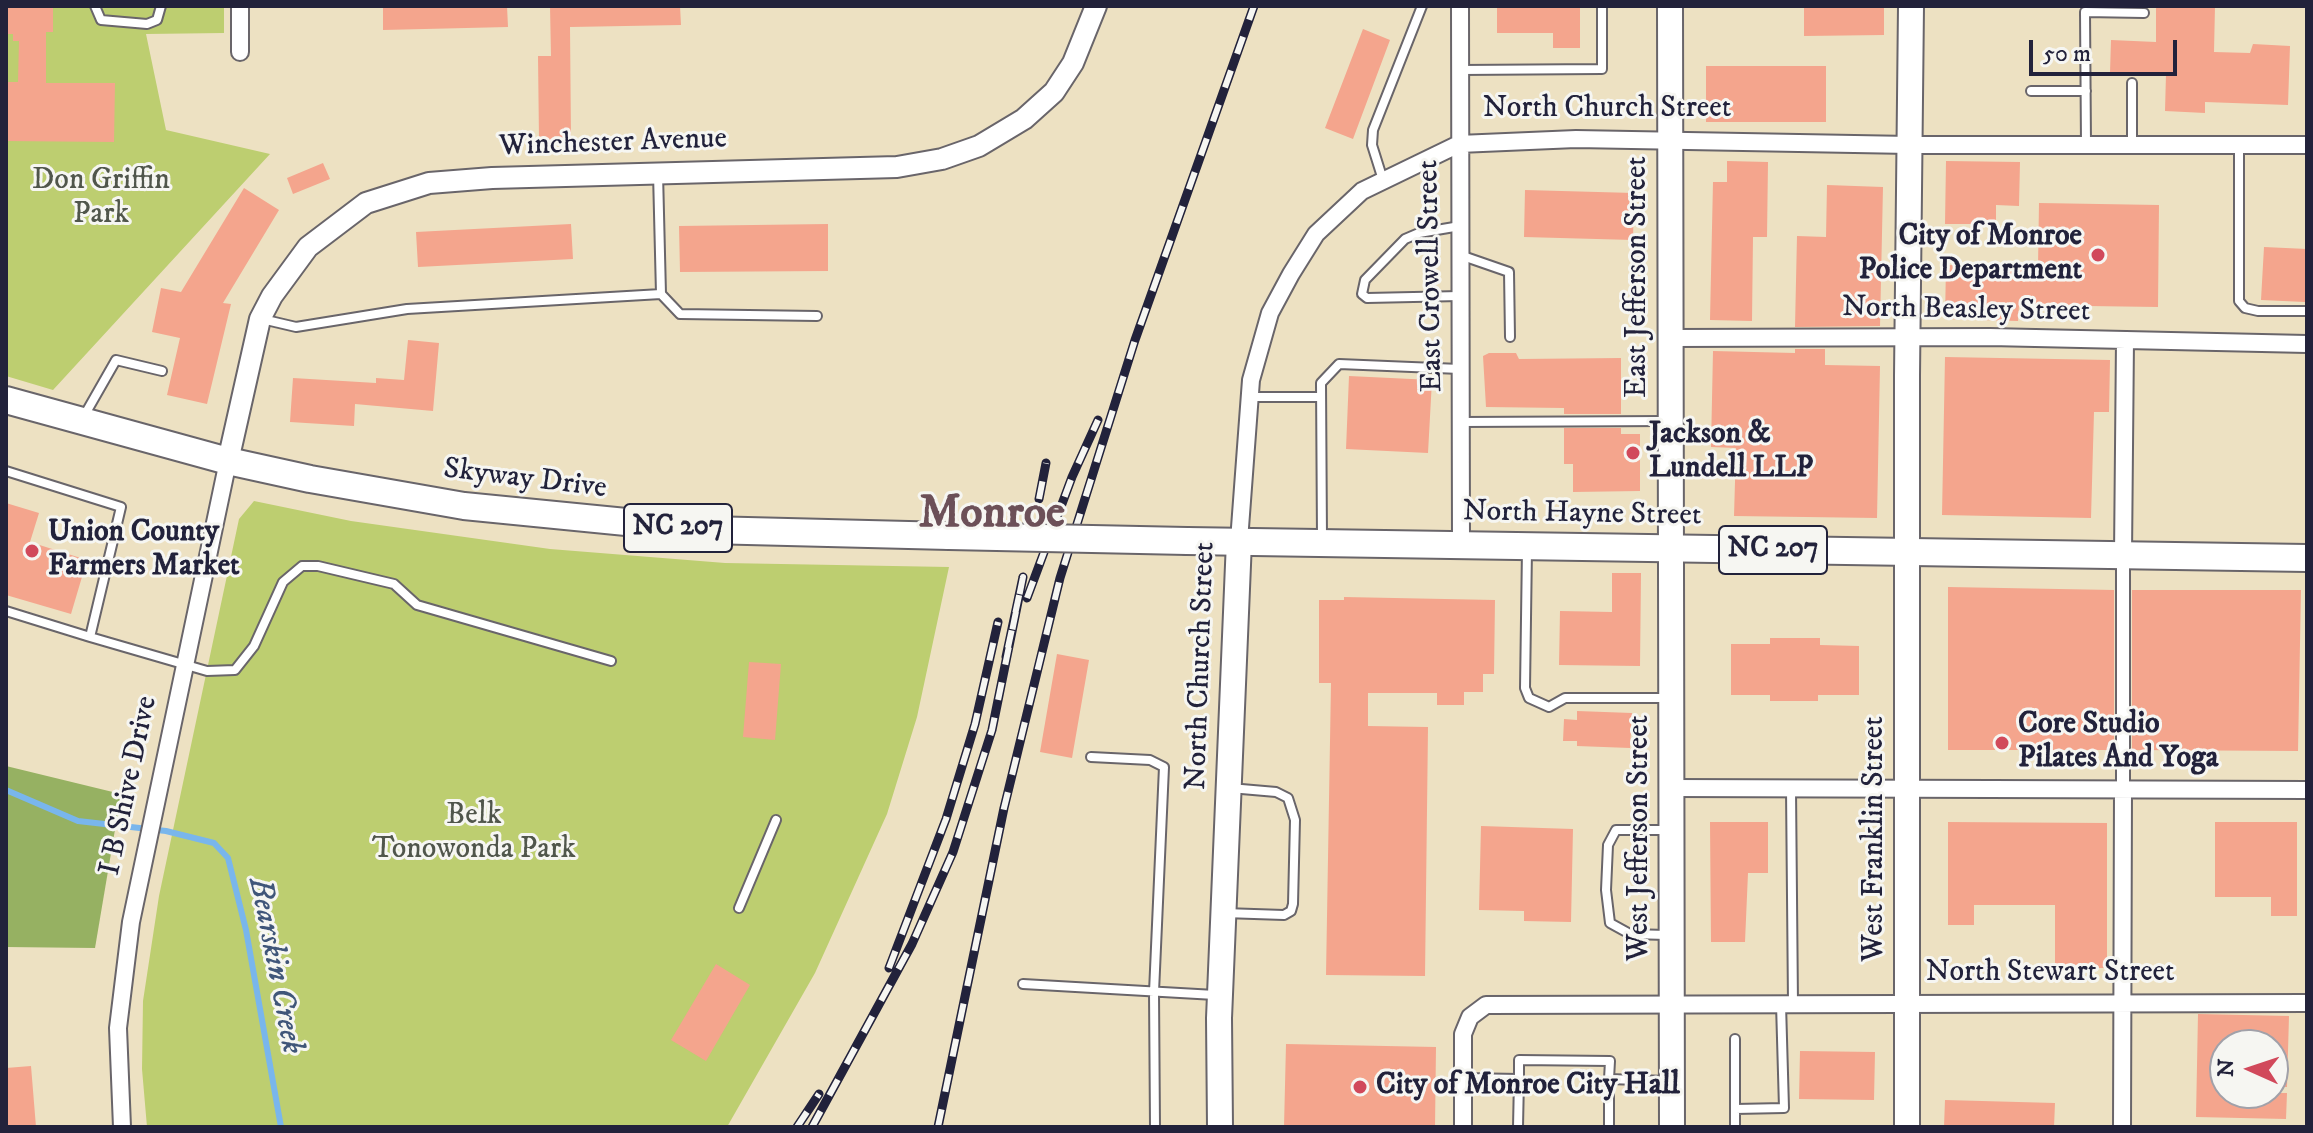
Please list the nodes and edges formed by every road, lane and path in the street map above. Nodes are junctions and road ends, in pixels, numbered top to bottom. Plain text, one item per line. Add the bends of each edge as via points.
1 (95, 6) edge
2 (161, 6) edge
3 (240, 6) edge
4 (1096, 6) edge
5 (1422, 6) edge
6 (1460, 6) edge
7 (1602, 6) edge
8 (1670, 6) edge
9 (1911, 6) edge
10 (2144, 13) dead end
11 (240, 52) dead end
12 (1459, 70) junction
13 (2132, 83) dead end
14 (2031, 91) dead end
15 (2086, 91) junction
16 (1670, 140) junction
17 (1459, 144) junction
18 (1910, 145) junction
19 (2086, 145) junction
20 (2132, 145) junction
21 (2239, 145) junction
22 (2307, 145) edge
23 (658, 172) junction
24 (1383, 180) junction
25 (1460, 226) junction
26 (1460, 255) junction
27 (661, 294) junction
28 (1461, 296) junction
29 (2307, 311) edge
30 (817, 316) dead end
31 (260, 319) junction
32 (1510, 337) dead end
33 (1907, 337) junction
34 (1672, 338) junction
35 (2125, 340) junction
36 (2307, 344) edge
37 (1461, 369) junction
38 (162, 371) dead end
39 (1250, 397) junction
40 (1321, 397) junction
41 (6, 400) edge
42 (82, 421) junction
43 (1673, 421) junction
44 (1461, 422) junction
45 (228, 461) junction
46 (6, 471) edge
47 (1239, 541) junction
48 (1322, 543) junction
49 (1461, 545) junction
50 (1527, 546) junction
51 (1674, 548) junction
52 (1908, 552) junction
53 (2123, 555) junction
54 (2307, 558) edge
55 (6, 611) edge
56 (90, 637) junction
57 (611, 661) dead end
58 (185, 666) junction
59 (1673, 698) junction
60 (1091, 757) dead end
61 (1229, 788) junction
62 (1672, 788) junction
63 (1791, 789) junction
64 (1908, 789) junction
65 (2123, 789) junction
66 (2307, 790) edge
67 (776, 820) dead end
68 (1673, 830) junction
69 (739, 908) dead end
70 (1223, 913) junction
71 (1672, 935) junction
72 (1023, 984) dead end
73 (1154, 992) junction
74 (1220, 996) junction
75 (2122, 1002) junction
76 (1907, 1003) junction
77 (2307, 1003) edge
78 (1787, 1004) junction
79 (1672, 1005) junction
80 (1735, 1039) dead end
81 (1463, 1078) junction
82 (1519, 1079) junction
83 (1609, 1079) junction
84 (1672, 1081) junction
85 (1735, 1109) junction
86 (122, 1127) edge
87 (1155, 1127) edge
88 (1220, 1127) edge
89 (1463, 1127) edge
90 (1518, 1127) edge
91 (1609, 1127) edge
92 (1672, 1127) edge
93 (1735, 1127) edge
94 (1907, 1127) edge
95 (2122, 1127) edge

1 - 2 lane via 101,20 147,24 157,20
3 - 11 street
4 - 23 street, Winchester Avenue via 1073,63 1054,92 1024,119 979,146 897,167
5 - 24 lane via 1373,130
6 - 12 street, East Crowell Street
7 - 12 lane via 1602,69
8 - 16 main road, East Jefferson Street
9 - 18 main road, West Franklin Street
10 - 15 lane via 2085,12
12 - 17 street, East Crowell Street
13 - 20 lane
14 - 15 lane
15 - 19 lane
16 - 17 street, North Church Street via 1504,139
16 - 18 street, North Church Street
16 - 34 main road, East Jefferson Street
17 - 24 street, North Church Street
17 - 25 street, East Crowell Street
18 - 19 street, North Church Street
18 - 33 main road, West Franklin Street
19 - 20 street, North Church Street
20 - 21 street, North Church Street
21 - 22 street, North Church Street
21 - 29 lane via 2239,301 2258,311
23 - 27 lane
23 - 31 street, Winchester Avenue via 492,178 397,191 366,203 308,247
24 - 39 street, North Church Street via 1362,191 1316,234 1291,274 1262,338
25 - 26 street, East Crowell Street
25 - 28 lane via 1405,239 1365,280 1362,294
26 - 28 street, East Crowell Street
26 - 32 lane via 1509,272
27 - 30 lane via 680,314
27 - 31 lane via 407,309 296,327
28 - 37 street, East Crowell Street
31 - 45 street, Winchester Avenue
33 - 34 street, North Beasley Street
33 - 35 street, North Beasley Street
33 - 52 main road, West Franklin Street
34 - 43 main road, East Jefferson Street
35 - 36 street, North Beasley Street
35 - 53 street
37 - 40 lane via 1339,364 1321,383
37 - 44 street, East Crowell Street
38 - 42 lane via 116,360
39 - 40 lane
39 - 47 street, North Church Street
40 - 48 lane
41 - 42 main road, Skyway Drive / NC 207
42 - 45 main road, Skyway Drive / NC 207
43 - 44 lane
43 - 51 main road, East Jefferson Street
44 - 49 street, East Crowell Street
45 - 47 main road, Skyway Drive / NC 207, bridge via 387,494 622,524 795,534
45 - 58 street, I B Shive Drive
46 - 56 lane via 121,507
47 - 48 main road, North Hayne Street / NC 207
47 - 61 main road, North Church Street
48 - 49 main road, North Hayne Street / NC 207
49 - 50 main road, North Hayne Street / NC 207
50 - 51 main road, North Hayne Street / NC 207
50 - 59 lane via 1529,698 1549,707 1565,698
51 - 52 main road, North Hayne Street / NC 207
51 - 59 main road, West Jefferson Street
52 - 53 main road, North Hayne Street / NC 207
52 - 64 main road, West Franklin Street
53 - 54 main road, North Hayne Street / NC 207
53 - 65 street
55 - 56 lane
56 - 58 lane
57 - 58 lane via 417,605 394,584 302,566 283,582 254,646 235,670
58 - 86 street, I B Shive Drive via 138,886 118,1028
59 - 62 main road, West Jefferson Street
60 - 73 lane via 1150,760 1164,767
61 - 70 main road, North Church Street
61 - 70 lane via 1288,798 1295,820 1293,904 1284,915
62 - 63 street
62 - 68 main road, West Jefferson Street
63 - 64 street
63 - 78 lane
64 - 65 street
64 - 76 main road, West Franklin Street
65 - 66 street
65 - 75 street
67 - 69 lane
68 - 71 main road, West Jefferson Street
68 - 71 lane via 1616,830 1608,845 1606,890 1610,923 1630,934
70 - 74 main road, North Church Street
71 - 79 main road, West Jefferson Street
72 - 73 lane
73 - 74 lane
73 - 87 lane
74 - 88 main road, North Church Street
75 - 76 street, North Stewart Street
75 - 77 street, North Stewart Street
75 - 95 street
76 - 78 street, North Stewart Street
76 - 94 main road, West Franklin Street
78 - 79 street, North Stewart Street
78 - 85 lane via 1784,1108
79 - 81 street, North Stewart Street via 1486,1005 1466,1024
79 - 84 main road, West Jefferson Street
80 - 85 lane
81 - 82 lane
81 - 89 street
82 - 83 lane via 1519,1060 1610,1061
82 - 90 lane
83 - 84 lane
83 - 91 lane
84 - 92 main road, West Jefferson Street
85 - 93 lane

